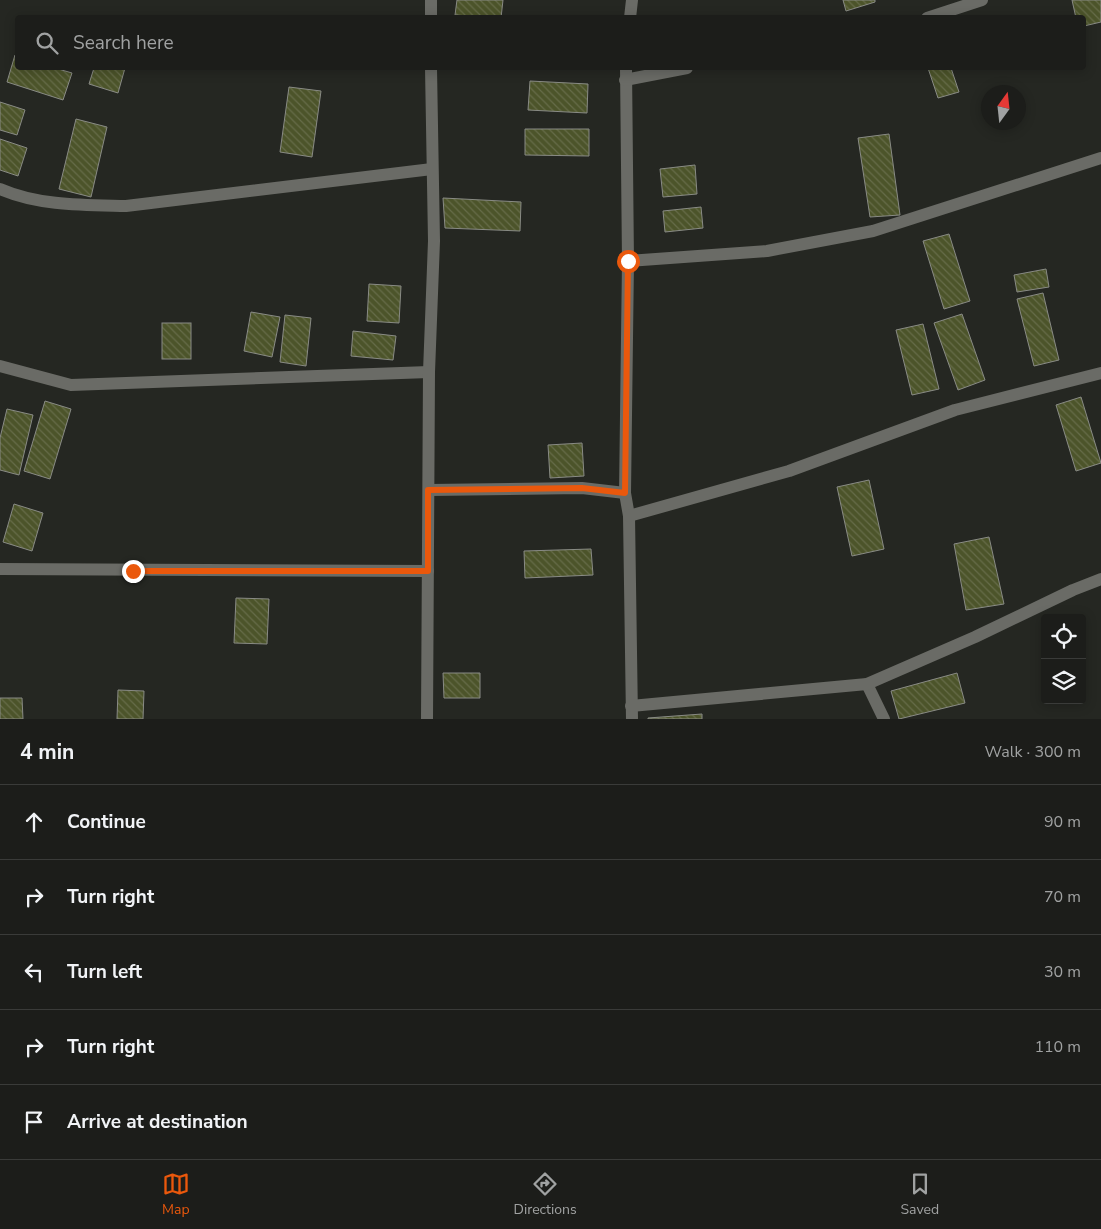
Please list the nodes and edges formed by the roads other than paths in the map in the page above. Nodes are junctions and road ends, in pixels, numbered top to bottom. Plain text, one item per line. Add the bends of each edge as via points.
1 (430, 0) edge
2 (632, 0) edge
3 (982, 0) edge
4 (431, 15) edge
5 (630, 15) edge
6 (936, 15) edge
7 (431, 70) edge
8 (667, 70) edge
9 (626, 74) edge
10 (1101, 158) edge
11 (432, 169) junction
12 (0, 189) edge
13 (628, 261) junction
14 (0, 366) edge
15 (429, 372) junction
16 (1101, 373) edge
17 (428, 490) junction
18 (625, 493) junction
19 (628, 516) junction
20 (0, 569) edge
21 (428, 571) junction
22 (1101, 579) edge
23 (868, 684) junction
24 (631, 706) junction
25 (427, 719) edge
26 (632, 719) edge
27 (884, 719) edge

1 - 4 street
2 - 5 street
3 - 6 street
7 - 11 street
8 - 9 street
9 - 13 street
10 - 13 street via 873,230 767,251
11 - 12 street via 126,206 78,205 18,197
11 - 15 street via 434,240
13 - 18 street
14 - 15 street via 71,385
15 - 17 street
16 - 19 street via 955,410 789,471
17 - 18 street via 582,488
17 - 21 street
18 - 19 street
19 - 24 street
20 - 21 street
21 - 25 street
22 - 23 street
23 - 24 street
23 - 27 street
24 - 26 street

